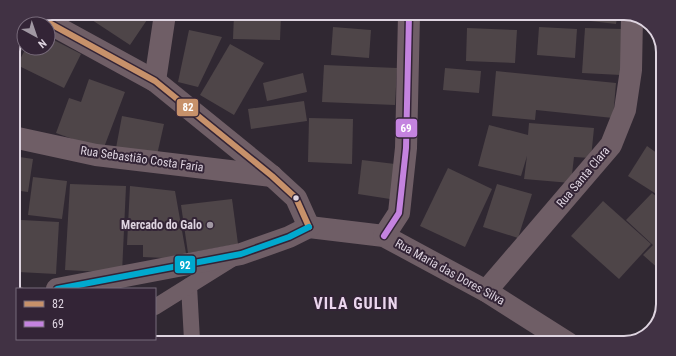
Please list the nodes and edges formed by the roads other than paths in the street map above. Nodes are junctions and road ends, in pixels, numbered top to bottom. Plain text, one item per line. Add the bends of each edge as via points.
1 (164, 20) edge
2 (409, 20) edge
3 (632, 21) edge
4 (56, 27) edge
5 (155, 81) junction
6 (20, 138) edge
7 (272, 176) junction
8 (308, 227) junction
9 (384, 236) junction
10 (240, 254) junction
11 (189, 286) junction
12 (61, 288) edge
13 (486, 291) junction
14 (156, 306) edge
15 (192, 336) edge
16 (557, 336) edge

1 - 5 street
2 - 9 street via 406,148 399,213
3 - 13 street, Rua Santa Clara via 631,70 625,110 611,145
4 - 5 street
5 - 7 street
6 - 7 street, Rua Sebastião Costa Faria via 96,155
7 - 8 street via 296,198
8 - 9 street, Rua Maria das Dores Silva
8 - 10 street
9 - 13 street, Rua Maria das Dores Silva
10 - 11 lane
10 - 12 street
11 - 14 lane
11 - 15 lane
13 - 16 street, Rua Maria das Dores Silva

